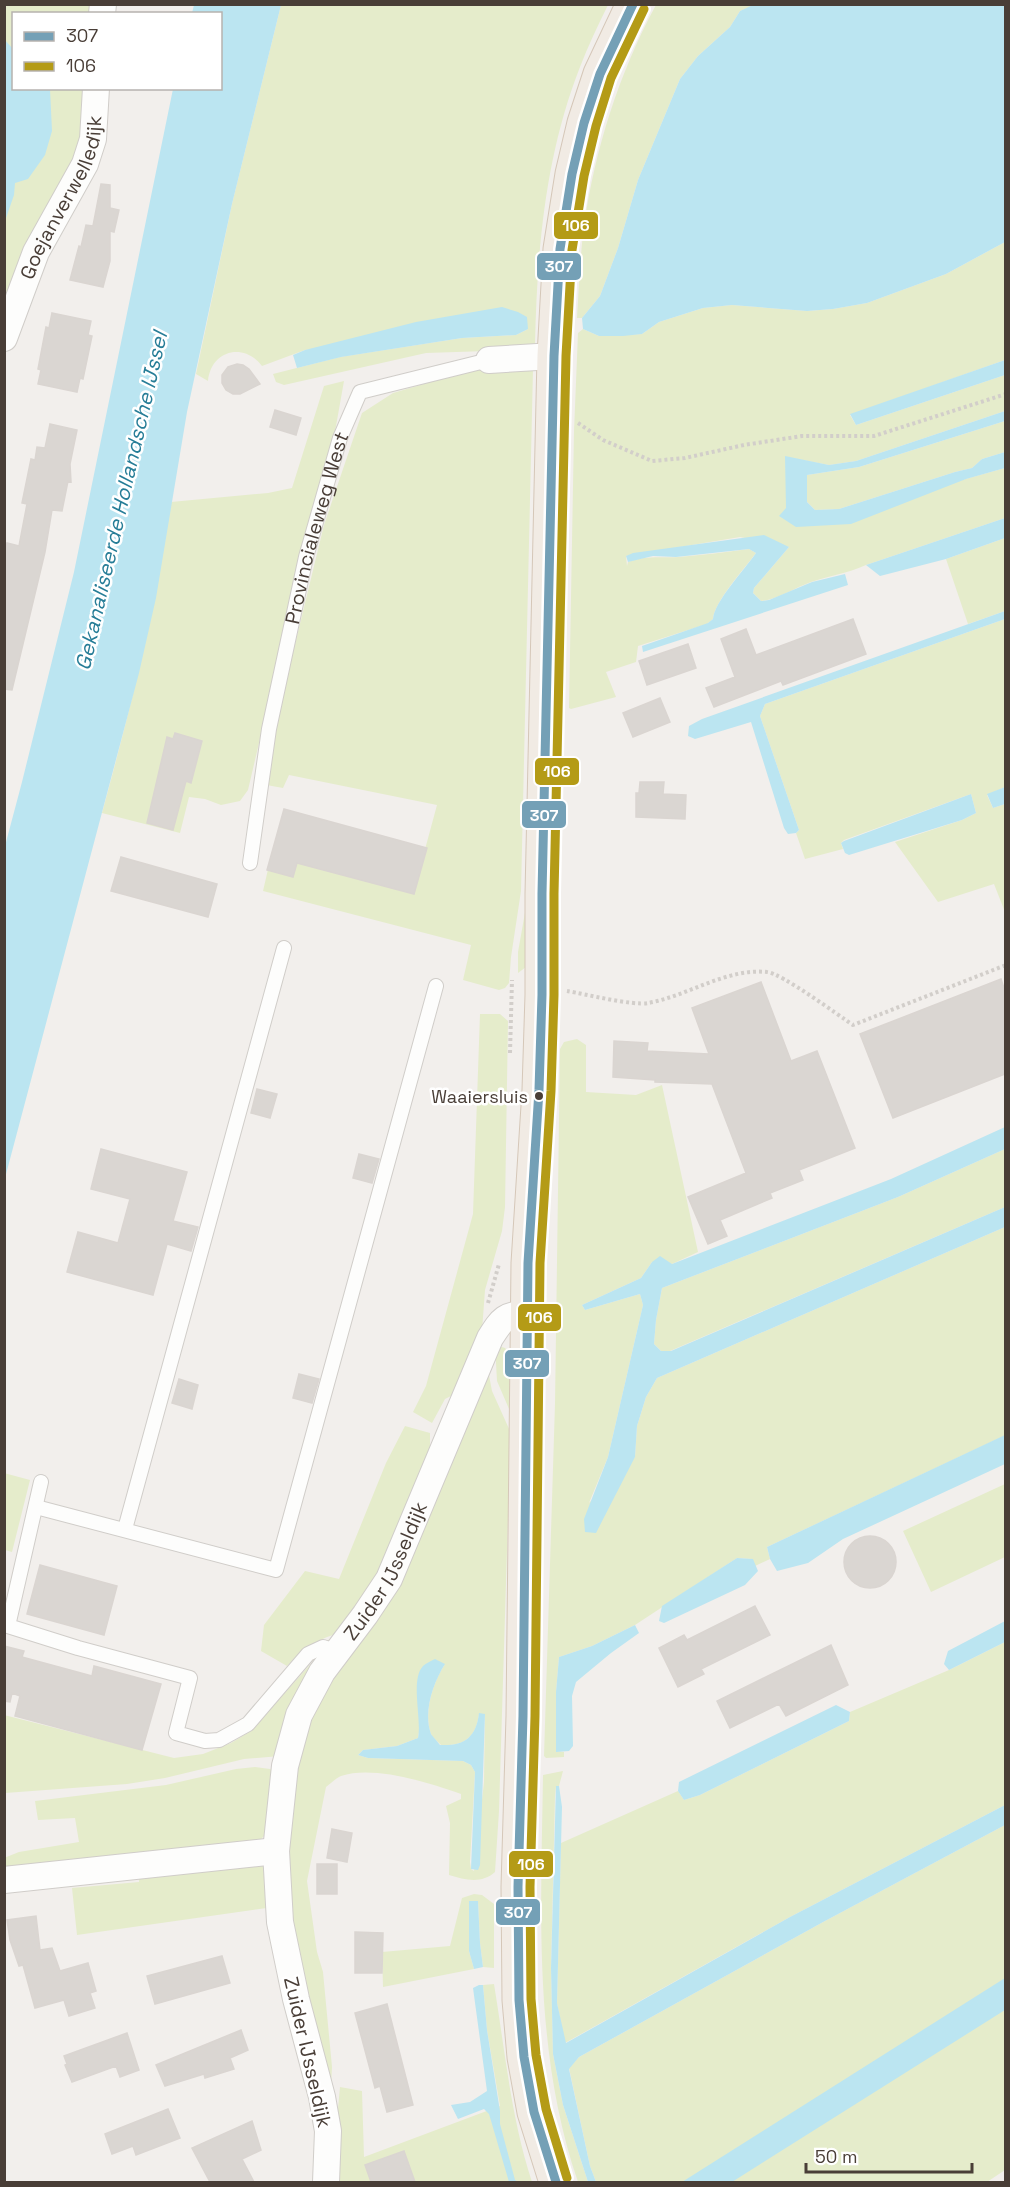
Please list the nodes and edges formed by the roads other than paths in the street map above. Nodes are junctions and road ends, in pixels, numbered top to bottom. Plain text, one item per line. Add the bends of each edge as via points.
1 (633, 4) edge
2 (96, 90) edge
3 (4, 338) edge
4 (554, 356) junction
5 (489, 360) joint
6 (250, 862) dead end
7 (284, 948) dead end
8 (436, 987) dead end
9 (528, 1314) junction
10 (41, 1482) dead end
11 (36, 1507) junction
12 (124, 1529) junction
13 (338, 1652) junction
14 (276, 1851) junction
15 (4, 1880) edge
16 (326, 2182) edge
17 (556, 2182) edge

1 - 4 main road via 600,74 572,174 560,249
2 - 3 street, Goejanverwelledijk via 93,138 85,164 36,252
4 - 5 street, Provincialeweg West
4 - 9 main road via 542,995
5 - 6 lane, Provincialeweg West via 360,392 340,438 306,557 268,729
7 - 12 lane
8 - 12 lane via 276,1570
9 - 13 street, Zuider IJsseldijk via 511,1314 490,1338 389,1579
9 - 17 main road via 519,2000 534,2112
10 - 11 lane
11 - 12 lane
11 - 13 lane via 8,1626 190,1678 176,1732 205,1741 219,1740 248,1724 308,1654 323,1647
13 - 14 street, Zuider IJsseldijk via 299,1714 285,1766
14 - 15 street
14 - 16 street, Zuider IJsseldijk via 280,1922 328,2131

